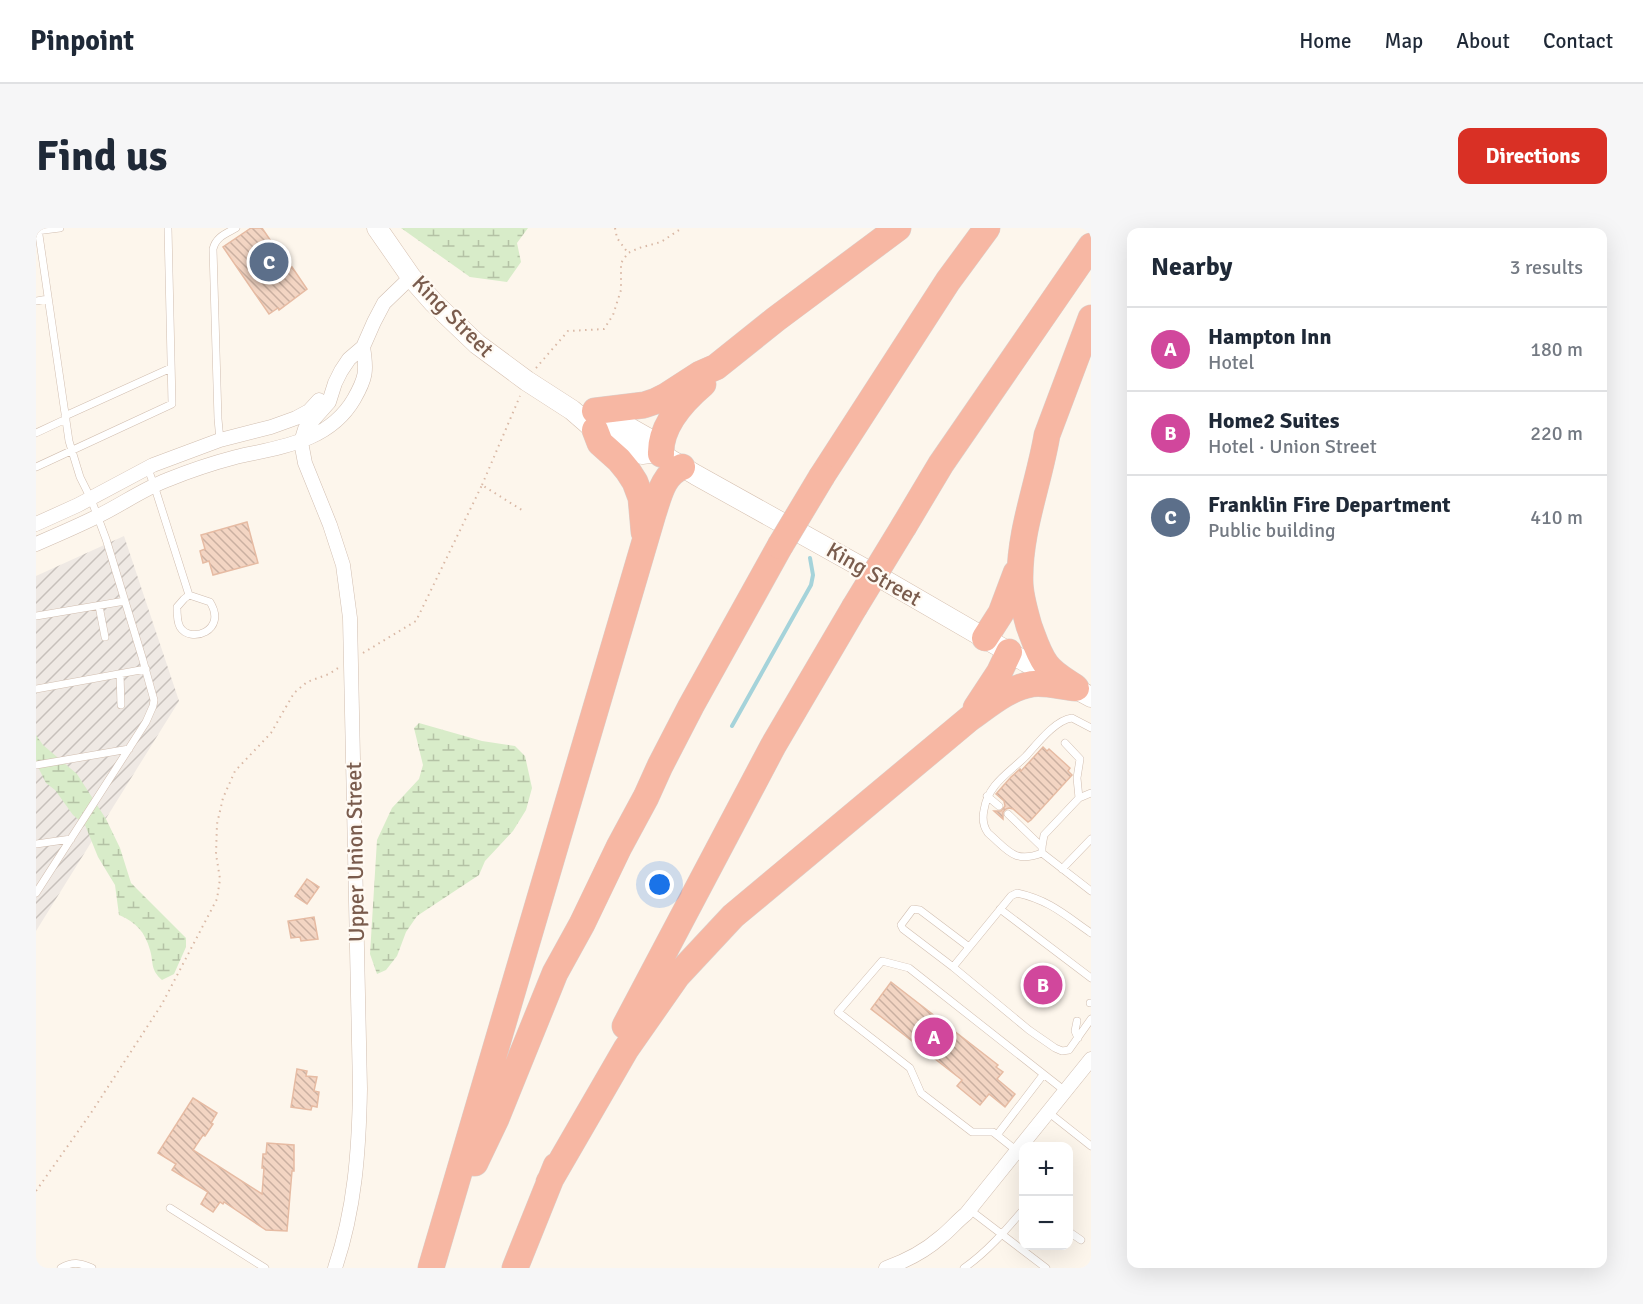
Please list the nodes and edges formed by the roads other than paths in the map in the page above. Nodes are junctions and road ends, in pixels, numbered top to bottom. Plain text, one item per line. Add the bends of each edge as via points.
1 (60, 228) edge
2 (168, 228) edge
3 (236, 228) edge
4 (377, 228) edge
5 (898, 228) edge
6 (987, 228) edge
7 (37, 230) edge
8 (1091, 246) edge
9 (40, 267) edge
10 (411, 277) junction
11 (48, 299) junction
12 (36, 301) edge
13 (1091, 318) edge
14 (363, 347) junction
15 (716, 367) junction
16 (171, 368) junction
17 (334, 383) junction
18 (66, 417) junction
19 (587, 417) junction
20 (36, 433) edge
21 (220, 440) junction
22 (301, 442) junction
23 (72, 450) junction
24 (667, 458) junction
25 (36, 467) edge
26 (148, 469) junction
27 (154, 485) junction
28 (91, 499) junction
29 (98, 517) junction
30 (36, 524) edge
31 (645, 542) junction
32 (36, 544) edge
33 (1021, 558) junction
34 (189, 596) junction
35 (125, 601) junction
36 (99, 606) junction
37 (36, 616) edge
38 (105, 636) dead end
39 (985, 638) junction
40 (1009, 652) junction
41 (146, 669) junction
42 (120, 674) junction
43 (36, 689) edge
44 (1083, 693) edge
45 (121, 705) dead end
46 (969, 719) junction
47 (1091, 728) edge
48 (1065, 743) dead end
49 (129, 749) junction
50 (36, 765) edge
51 (1091, 793) edge
52 (987, 796) junction
53 (1079, 798) junction
54 (999, 806) dead end
55 (1008, 814) dead end
56 (71, 838) junction
57 (1091, 839) edge
58 (36, 844) edge
59 (1042, 850) junction
60 (1062, 869) junction
61 (1090, 889) edge
62 (36, 892) edge
63 (1000, 909) junction
64 (1091, 933) edge
65 (969, 947) junction
66 (953, 968) junction
67 (1091, 978) edge
68 (1091, 1019) edge
69 (1077, 1021) dead end
70 (1078, 1038) junction
71 (1091, 1059) edge
72 (1043, 1075) junction
73 (1065, 1091) junction
74 (1048, 1112) junction
75 (997, 1134) junction
76 (1091, 1146) edge
77 (1017, 1151) junction
78 (549, 1182) junction
79 (170, 1208) dead end
80 (970, 1210) junction
81 (1019, 1215) edge
82 (1002, 1234) junction
83 (1073, 1234) edge
84 (1081, 1240) dead end
85 (61, 1268) edge
86 (92, 1268) edge
87 (265, 1268) edge
88 (335, 1268) edge
89 (432, 1268) edge
90 (515, 1268) edge
91 (886, 1268) edge
92 (964, 1268) edge
93 (1046, 1268) edge

1 - 7 lane
2 - 16 lane
3 - 21 lane via 219,237 213,249
4 - 10 main road, King Street
5 - 15 highway
6 - 89 highway, bridge via 948,281 822,476 691,706 555,973
7 - 9 lane
8 - 78 highway, bridge via 941,464 773,746 610,1055
9 - 11 lane
10 - 14 street via 384,303
10 - 19 main road, King Street via 493,357
11 - 12 lane
11 - 18 lane
13 - 33 highway via 1047,435
14 - 17 street via 349,359
14 - 22 street via 367,368 347,410 322,433
15 - 19 highway via 656,401
15 - 24 highway via 664,433 661,445
16 - 18 lane
16 - 23 lane via 172,404
17 - 21 street via 309,411 296,418
17 - 22 street via 329,402 305,429
18 - 20 lane
18 - 23 lane
19 - 24 main road, King Street via 621,423 651,441
19 - 31 highway via 600,443 635,482
21 - 26 street
22 - 27 street via 214,463
22 - 88 street, Upper Union Street via 305,463 343,565 351,660 360,1133 350,1214
23 - 25 lane
23 - 28 lane
24 - 31 highway via 675,470 665,480
24 - 39 main road, King Street
26 - 27 lane
26 - 28 street
27 - 29 street
27 - 34 lane
28 - 29 lane
28 - 30 street
29 - 32 street
29 - 35 lane
31 - 89 highway
33 - 39 highway via 1001,614
33 - 44 highway via 1023,607 1035,644 1047,666
34 - 34 lane via 177,607 179,625 190,634 200,634 209,630 215,613 210,602
35 - 36 lane
35 - 41 lane
36 - 37 lane
36 - 38 lane
39 - 40 main road, King Street
40 - 44 main road, King Street
40 - 46 highway
41 - 42 lane
41 - 49 lane via 153,706
42 - 43 lane
42 - 45 lane
44 - 46 highway via 1033,684 1017,688
46 - 78 highway via 733,916 677,976 626,1048
47 - 52 lane via 1072,718 1057,724
48 - 53 lane via 1080,759
49 - 50 lane
49 - 56 lane
51 - 53 lane
52 - 54 lane
52 - 59 lane via 983,819 988,833 1019,857 1030,858
53 - 59 lane via 1044,835
55 - 59 lane
56 - 58 lane
56 - 62 lane
57 - 60 lane
59 - 60 lane
60 - 61 lane
63 - 64 lane via 1011,896 1026,895 1054,906
63 - 65 lane
63 - 67 lane
65 - 66 lane
65 - 66 lane via 920,910 913,909 901,925 903,929
66 - 70 lane via 1055,1048 1069,1050
68 - 70 lane
69 - 70 lane
71 - 73 street
72 - 73 lane
72 - 75 lane
72 - 75 lane via 909,968 882,961 838,1011 910,1068 921,1093 972,1132
73 - 74 street
74 - 76 lane
74 - 77 street
75 - 77 lane
77 - 80 street
78 - 90 highway
79 - 87 lane
80 - 82 lane
80 - 91 street via 927,1249
81 - 82 lane
82 - 92 lane
82 - 93 lane
83 - 84 lane
85 - 86 lane via 74,1262

